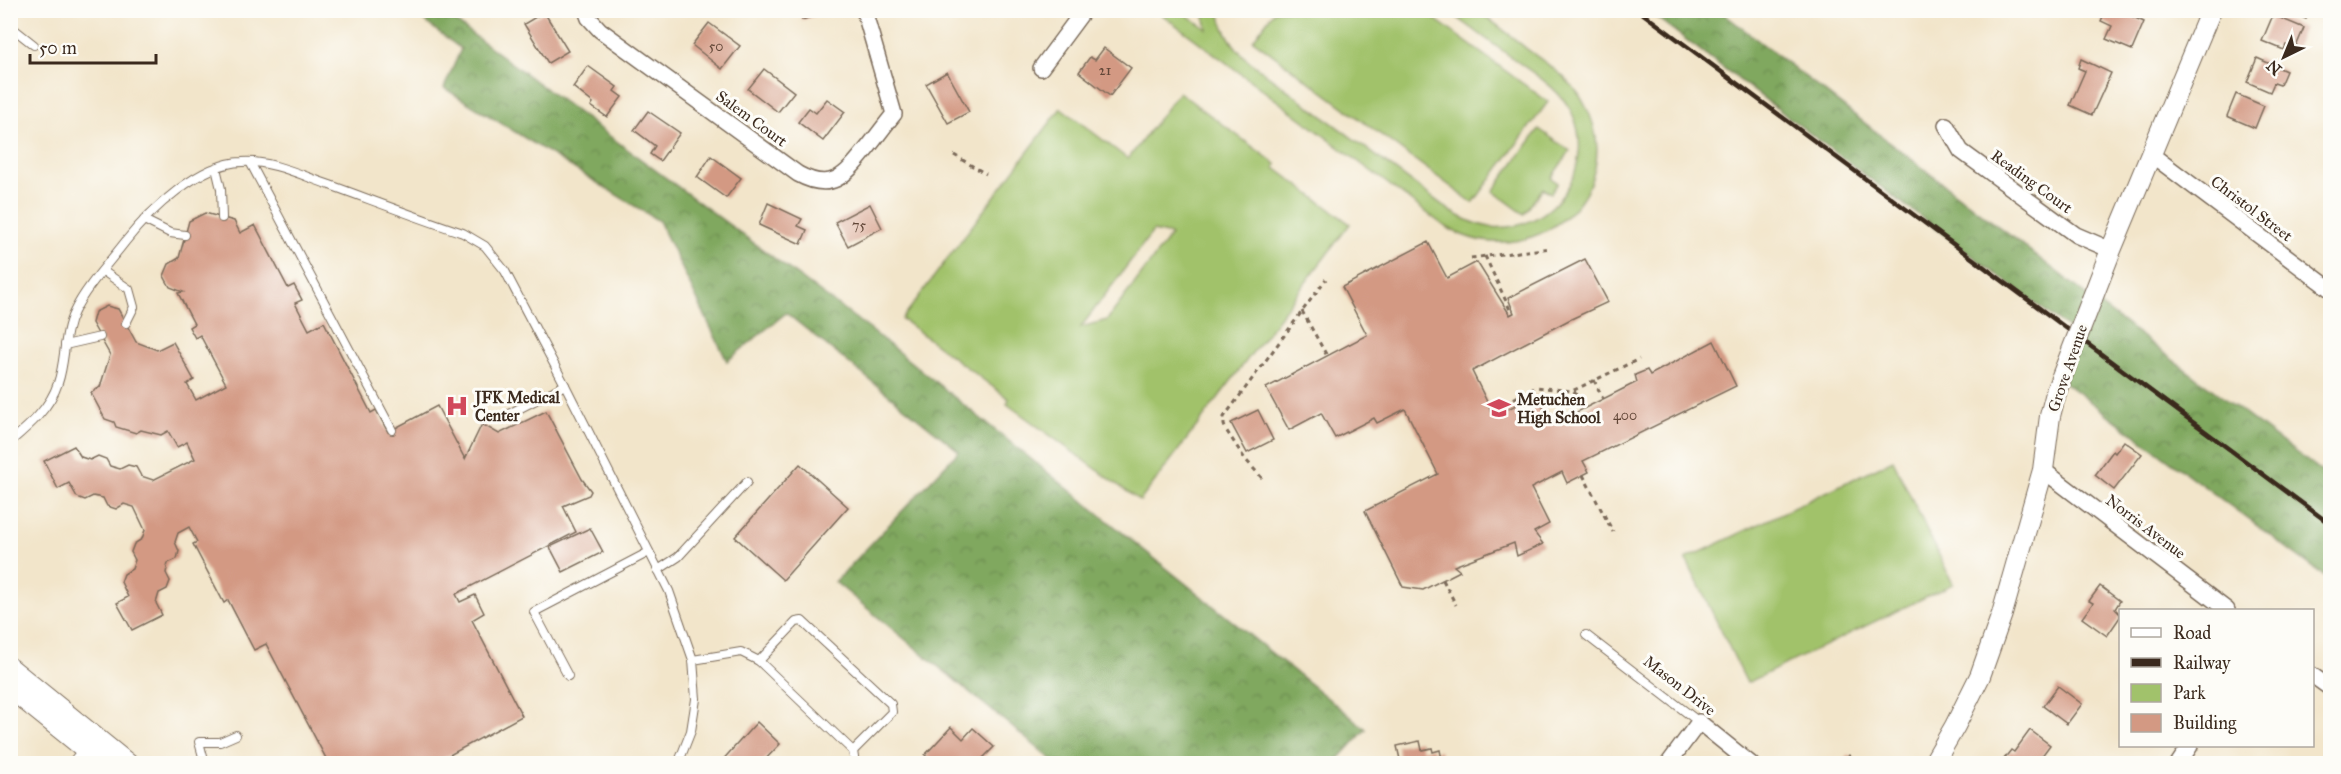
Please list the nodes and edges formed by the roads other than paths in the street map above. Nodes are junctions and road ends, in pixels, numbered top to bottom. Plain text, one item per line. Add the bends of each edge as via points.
1 (586, 10) edge
2 (864, 10) edge
3 (1084, 10) edge
4 (2211, 10) edge
5 (10, 26) edge
6 (34, 45) dead end
7 (1041, 69) dead end
8 (1947, 125) dead end
9 (2152, 155) junction
10 (250, 162) junction
11 (216, 168) junction
12 (222, 218) dead end
13 (144, 220) junction
14 (185, 235) dead end
15 (2111, 249) junction
16 (103, 271) junction
17 (2331, 289) edge
18 (126, 323) dead end
19 (100, 337) dead end
20 (65, 345) junction
21 (565, 385) junction
22 (480, 409) dead end
23 (392, 430) dead end
24 (10, 442) edge
25 (2043, 470) junction
26 (747, 482) dead end
27 (648, 552) junction
28 (658, 570) junction
29 (2226, 609) edge
30 (1586, 635) dead end
31 (693, 660) junction
32 (759, 661) junction
33 (10, 668) edge
34 (568, 676) dead end
35 (2314, 676) edge
36 (10, 688) edge
37 (2331, 688) edge
38 (1699, 722) junction
39 (236, 735) dead end
40 (2189, 747) edge
41 (84, 748) junction
42 (853, 751) junction
43 (71, 764) edge
44 (104, 764) edge
45 (128, 764) edge
46 (205, 764) edge
47 (678, 764) edge
48 (855, 764) edge
49 (1668, 764) edge
50 (1752, 764) edge
51 (1933, 764) edge
52 (2178, 764) edge

1 - 2 street, Salem Court via 600,30 798,174 826,182 850,171 894,114
3 - 7 street
4 - 9 street, Grove Avenue
5 - 6 lane
8 - 15 street, Reading Court via 1961,151 2076,235
9 - 15 street, Grove Avenue
9 - 17 street, Christol Street
10 - 11 lane
10 - 21 lane via 315,180 463,233 485,246 505,271
10 - 23 lane
11 - 12 lane
11 - 13 lane via 200,174
13 - 14 lane via 170,233
13 - 16 lane
15 - 25 street, Grove Avenue, bridge via 2056,389
16 - 18 lane via 129,289 134,307
16 - 20 lane via 73,313
19 - 20 lane
20 - 24 lane via 59,382 48,405
21 - 22 lane via 499,419 489,419
21 - 27 lane
25 - 29 street, Norris Avenue
25 - 51 street, Grove Avenue via 1988,656
26 - 28 lane via 678,556
27 - 28 lane
27 - 34 lane via 534,612
28 - 31 lane
30 - 38 lane, Mason Drive
31 - 32 lane via 741,652
31 - 47 lane via 696,699 691,731
32 - 42 lane
32 - 42 lane via 796,622 802,621 891,704 892,712
33 - 45 street
35 - 37 street
36 - 41 street
38 - 49 street
38 - 50 street, Mason Drive
39 - 46 lane via 220,742 199,741
40 - 52 street
41 - 43 lane
41 - 44 street
42 - 48 lane

